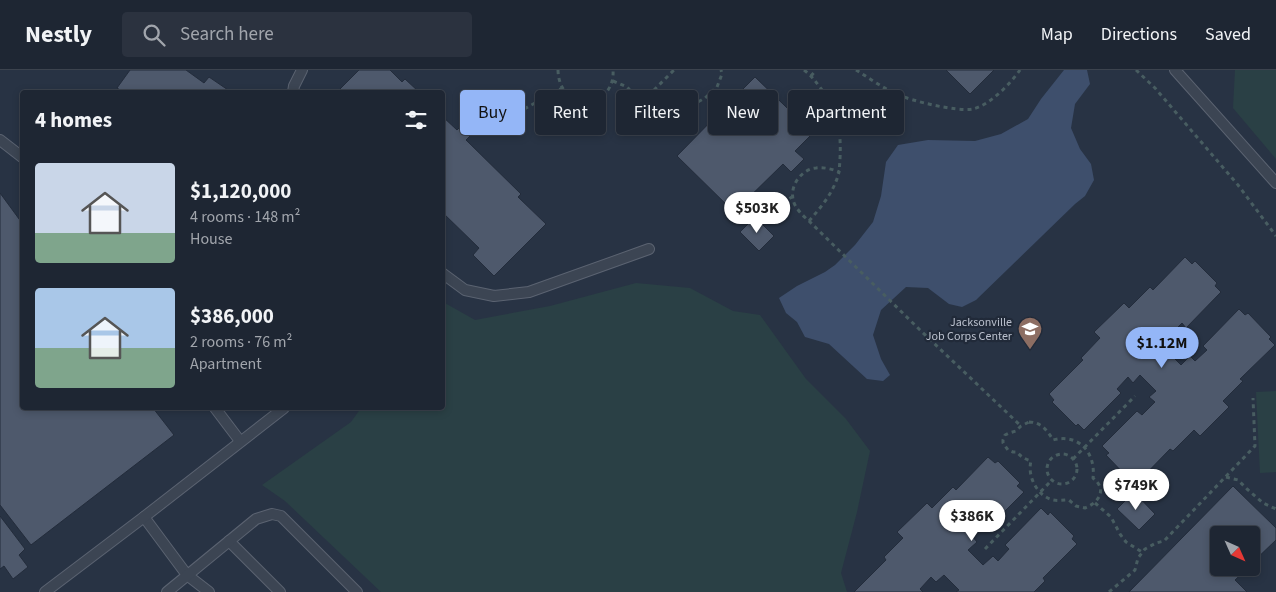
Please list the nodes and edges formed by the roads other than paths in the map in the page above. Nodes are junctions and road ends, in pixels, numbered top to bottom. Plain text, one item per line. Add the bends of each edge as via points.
1 (302, 70) edge
2 (1175, 70) edge
3 (293, 90) edge
4 (0, 140) edge
5 (20, 155) edge
6 (1276, 183) edge
7 (649, 249) dead end
8 (445, 275) edge
9 (217, 410) edge
10 (281, 410) edge
11 (240, 441) junction
12 (144, 517) junction
13 (230, 541) junction
14 (187, 576) junction
15 (45, 592) edge
16 (167, 592) edge
17 (209, 592) edge
18 (280, 592) edge
19 (357, 592) edge

1 - 3 lane
2 - 6 lane
4 - 5 lane
7 - 8 lane via 529,292 494,296 465,290
9 - 11 lane
10 - 11 lane
11 - 12 lane
12 - 14 lane
12 - 15 lane
13 - 14 lane
13 - 18 lane
13 - 19 lane via 256,519 272,514 280,516
14 - 16 lane
14 - 17 lane

